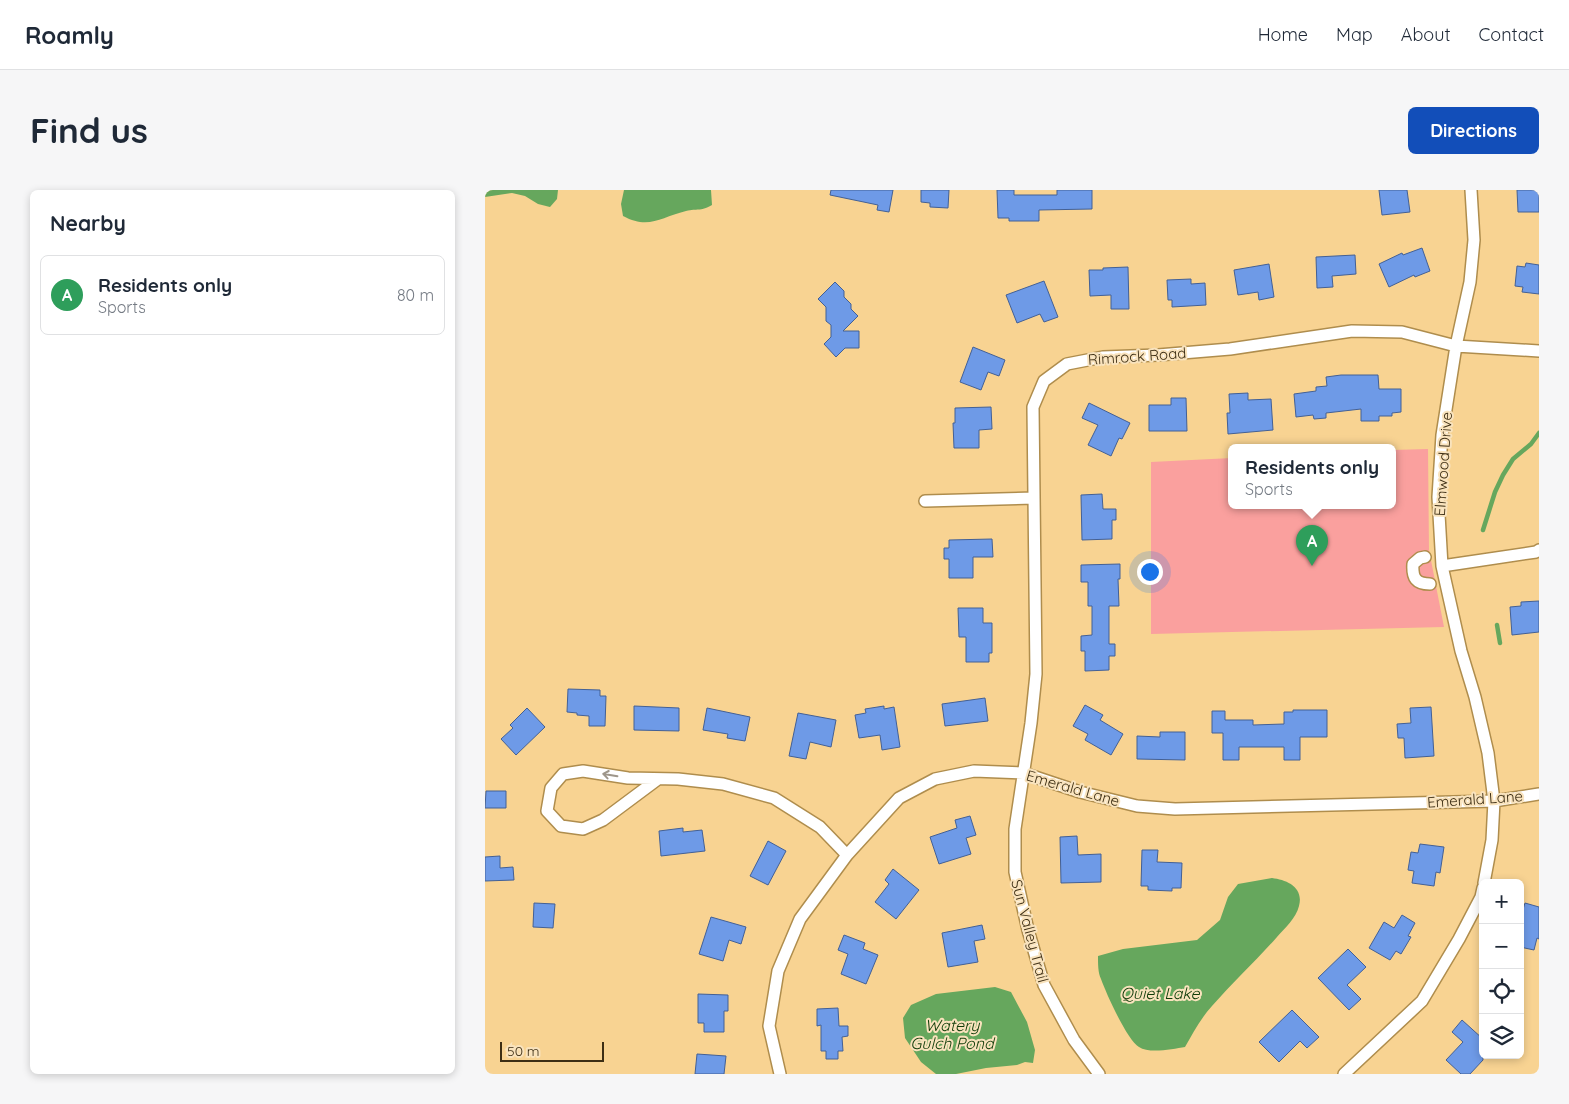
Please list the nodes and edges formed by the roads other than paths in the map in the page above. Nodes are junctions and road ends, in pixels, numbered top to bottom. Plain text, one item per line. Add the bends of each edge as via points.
1 (1471, 190) edge
2 (1457, 346) junction
3 (1539, 351) edge
4 (1034, 498) junction
5 (925, 501) dead end
6 (1538, 552) edge
7 (1425, 557) dead end
8 (1442, 566) junction
9 (1430, 584) dead end
10 (1023, 773) junction
11 (658, 779) junction
12 (1539, 794) edge
13 (1494, 801) junction
14 (847, 855) junction
15 (1485, 879) edge
16 (1479, 901) edge
17 (780, 1074) edge
18 (1099, 1074) edge
19 (1344, 1074) edge

1 - 2 street, Elmwood Drive via 1475,240
2 - 3 street, Rimrock Road
2 - 4 street, Rimrock Road via 1402,332 1351,330 1230,349 1103,356 1067,364 1044,381 1033,407
2 - 8 street, Elmwood Drive via 1439,470
4 - 5 street
4 - 10 street, Rimrock Road via 1036,674
6 - 8 street
7 - 9 street via 1413,564 1412,571 1417,582
8 - 13 street, Elmwood Drive via 1488,753
10 - 13 street, Emerald Lane via 1137,806 1175,808
10 - 14 street, Emerald Lane via 974,771 935,780 899,798
10 - 18 street, Sun Valley Trail via 1015,829 1015,872 1028,930 1044,985 1074,1040
11 -> 11 street via 583,771 563,774 551,788 547,811 561,826 583,829 603,820
11 - 14 street via 723,784 774,798 820,827
12 - 13 street, Emerald Lane
13 - 15 street, Elmwood Drive via 1493,840
14 - 17 street, Emerald Lane via 800,918 778,971 769,1026
16 - 19 street via 1422,1001

